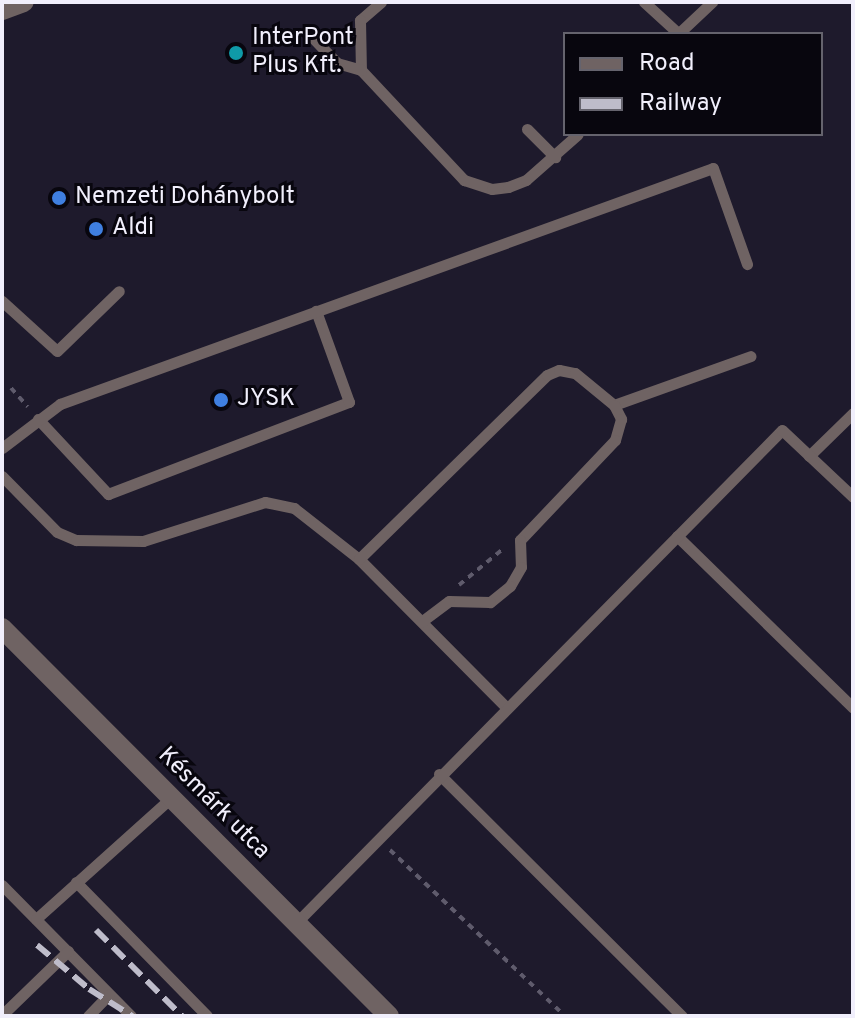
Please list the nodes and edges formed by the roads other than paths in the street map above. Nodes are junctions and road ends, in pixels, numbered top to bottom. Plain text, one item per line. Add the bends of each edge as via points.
1 (24, 2) edge
2 (381, 2) edge
3 (644, 2) edge
4 (712, 2) edge
5 (2, 10) edge
6 (676, 32) edge
7 (680, 32) edge
8 (311, 36) dead end
9 (361, 70) junction
10 (527, 129) dead end
11 (576, 136) edge
12 (555, 157) junction
13 (747, 264) dead end
14 (119, 291) dead end
15 (2, 301) edge
16 (316, 311) junction
17 (751, 356) dead end
18 (614, 405) junction
19 (853, 413) edge
20 (38, 419) junction
21 (2, 448) edge
22 (809, 456) junction
23 (2, 476) edge
24 (853, 497) edge
25 (677, 536) junction
26 (359, 559) junction
27 (422, 621) junction
28 (2, 628) edge
29 (506, 707) junction
30 (853, 708) edge
31 (439, 774) junction
32 (171, 798) junction
33 (76, 882) junction
34 (2, 885) edge
35 (36, 919) junction
36 (296, 923) junction
37 (68, 951) junction
38 (109, 994) junction
39 (2, 1015) edge
40 (88, 1016) edge
41 (131, 1016) edge
42 (207, 1016) edge
43 (389, 1016) edge
44 (682, 1016) edge

1 - 5 street
2 - 9 lane via 360,20
3 - 6 lane
4 - 7 lane
8 - 9 lane via 337,63
9 - 12 lane via 464,180 492,189 508,187
10 - 12 lane
11 - 12 lane
13 - 16 lane via 713,168
14 - 15 lane via 57,351
16 - 20 lane via 60,404
16 - 20 lane via 349,402 108,494
17 - 18 lane
18 - 26 lane via 575,373 559,370 547,375
18 - 27 lane via 621,419 615,440 520,540 521,567 510,586 490,602 449,601
19 - 22 lane
20 - 21 lane
22 - 24 lane
22 - 25 lane via 782,430
23 - 26 lane via 57,532 76,540 143,541 273,503 294,508
25 - 29 lane
25 - 30 lane
26 - 27 lane
27 - 29 lane
28 - 32 street, Késmárk utca
29 - 31 lane
31 - 36 lane
31 - 44 lane
32 - 33 lane
32 - 36 street, Késmárk utca
33 - 35 lane
33 - 42 lane
34 - 35 lane
35 - 37 lane
36 - 43 street, Késmárk utca
37 - 38 lane
37 - 39 lane
38 - 40 lane
38 - 41 lane

